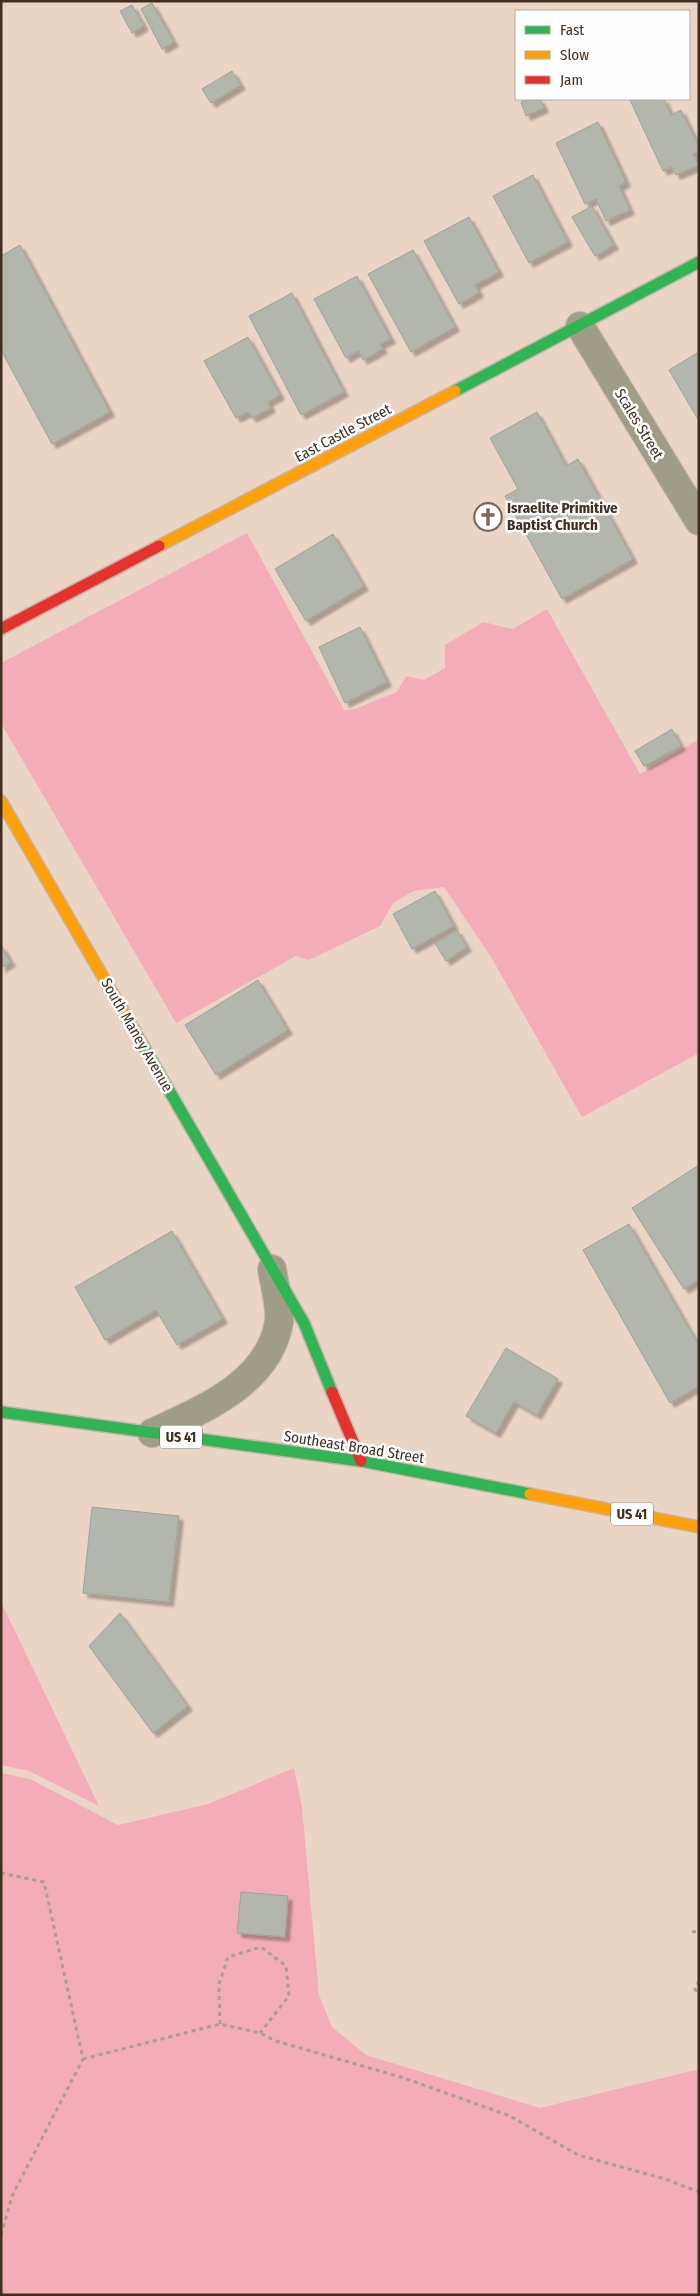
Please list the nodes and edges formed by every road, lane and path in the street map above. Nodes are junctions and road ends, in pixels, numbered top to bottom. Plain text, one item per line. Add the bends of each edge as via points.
1 (699, 262) edge
2 (580, 326) junction
3 (699, 521) edge
4 (1, 629) edge
5 (1, 801) edge
6 (272, 1269) junction
7 (1, 1412) edge
8 (152, 1433) junction
9 (360, 1461) junction
10 (699, 1527) edge
11 (1, 1874) edge
12 (699, 1931) edge
13 (692, 1932) dead end
14 (699, 1981) edge
15 (699, 1994) edge
16 (220, 2024) junction
17 (260, 2033) junction
18 (84, 2059) junction
19 (699, 2192) edge
20 (1, 2235) edge

1 - 2 street, East Castle Street
2 - 3 street, Scales Street
2 - 4 street, East Castle Street
5 - 6 street, South Maney Avenue
6 - 8 street, South Maney Avenue via 279,1321 270,1352 253,1374 222,1397
6 - 9 street, South Maney Avenue via 304,1323
7 - 8 street, Southeast Broad Street / US 41
8 - 9 street, Southeast Broad Street / US 41
9 - 10 street, Southeast Broad Street / US 41
11 - 18 path via 44,1882
12 - 13 path
14 - 15 path via 695,1989
16 - 17 path
16 - 17 path via 219,1984 228,1958 261,1947 286,1966 289,1996
16 - 18 path
17 - 19 path via 276,2041 404,2078 510,2116 578,2155
18 - 20 path via 12,2196

